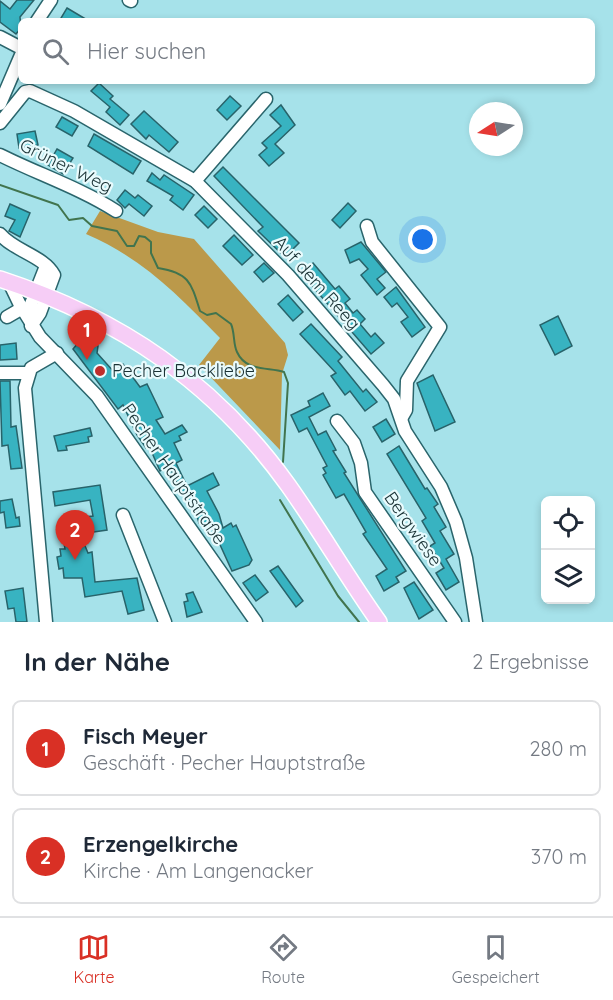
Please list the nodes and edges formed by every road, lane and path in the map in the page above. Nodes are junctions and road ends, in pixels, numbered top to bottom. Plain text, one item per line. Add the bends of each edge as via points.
1 (51, 0) edge
2 (39, 18) edge
3 (0, 36) edge
4 (18, 46) edge
5 (18, 62) edge
6 (266, 99) dead end
7 (0, 104) edge
8 (0, 123) edge
9 (0, 155) edge
10 (195, 181) junction
11 (116, 211) dead end
12 (367, 226) dead end
13 (0, 234) edge
14 (5, 280) edge
15 (42, 294) junction
16 (20, 305) junction
17 (3, 315) edge
18 (32, 326) junction
19 (57, 353) junction
20 (0, 373) edge
21 (28, 373) junction
22 (402, 417) junction
23 (337, 421) dead end
24 (123, 515) dead end
25 (46, 622) edge
26 (165, 622) edge
27 (256, 622) edge
28 (379, 622) edge
29 (454, 622) edge
30 (476, 622) edge

1 - 2 street
3 - 4 street
5 - 7 street
6 - 10 street
8 - 10 street, Auf dem Reeg via 30,91 74,111
9 - 11 street, Grüner Weg via 93,196
10 - 22 street, Auf dem Reeg via 303,292 383,385
12 - 22 street via 372,242 440,327 407,381
13 - 15 street via 54,275
14 - 15 main road
14 - 16 street, Pecher Hauptstraße
15 - 18 street
15 - 28 main road via 87,313 152,350 219,405 289,487
16 - 17 street via 19,310
16 - 18 street, Pecher Hauptstraße
17 - 18 street
18 - 19 street, Pecher Hauptstraße
19 - 21 street
19 - 27 street, Pecher Hauptstraße via 97,396
20 - 21 street
21 - 25 street via 25,388
22 - 30 street, Auf dem Reeg via 405,431 441,487 456,522
23 - 29 street, Bergwiese via 354,443 365,492
24 - 26 street

